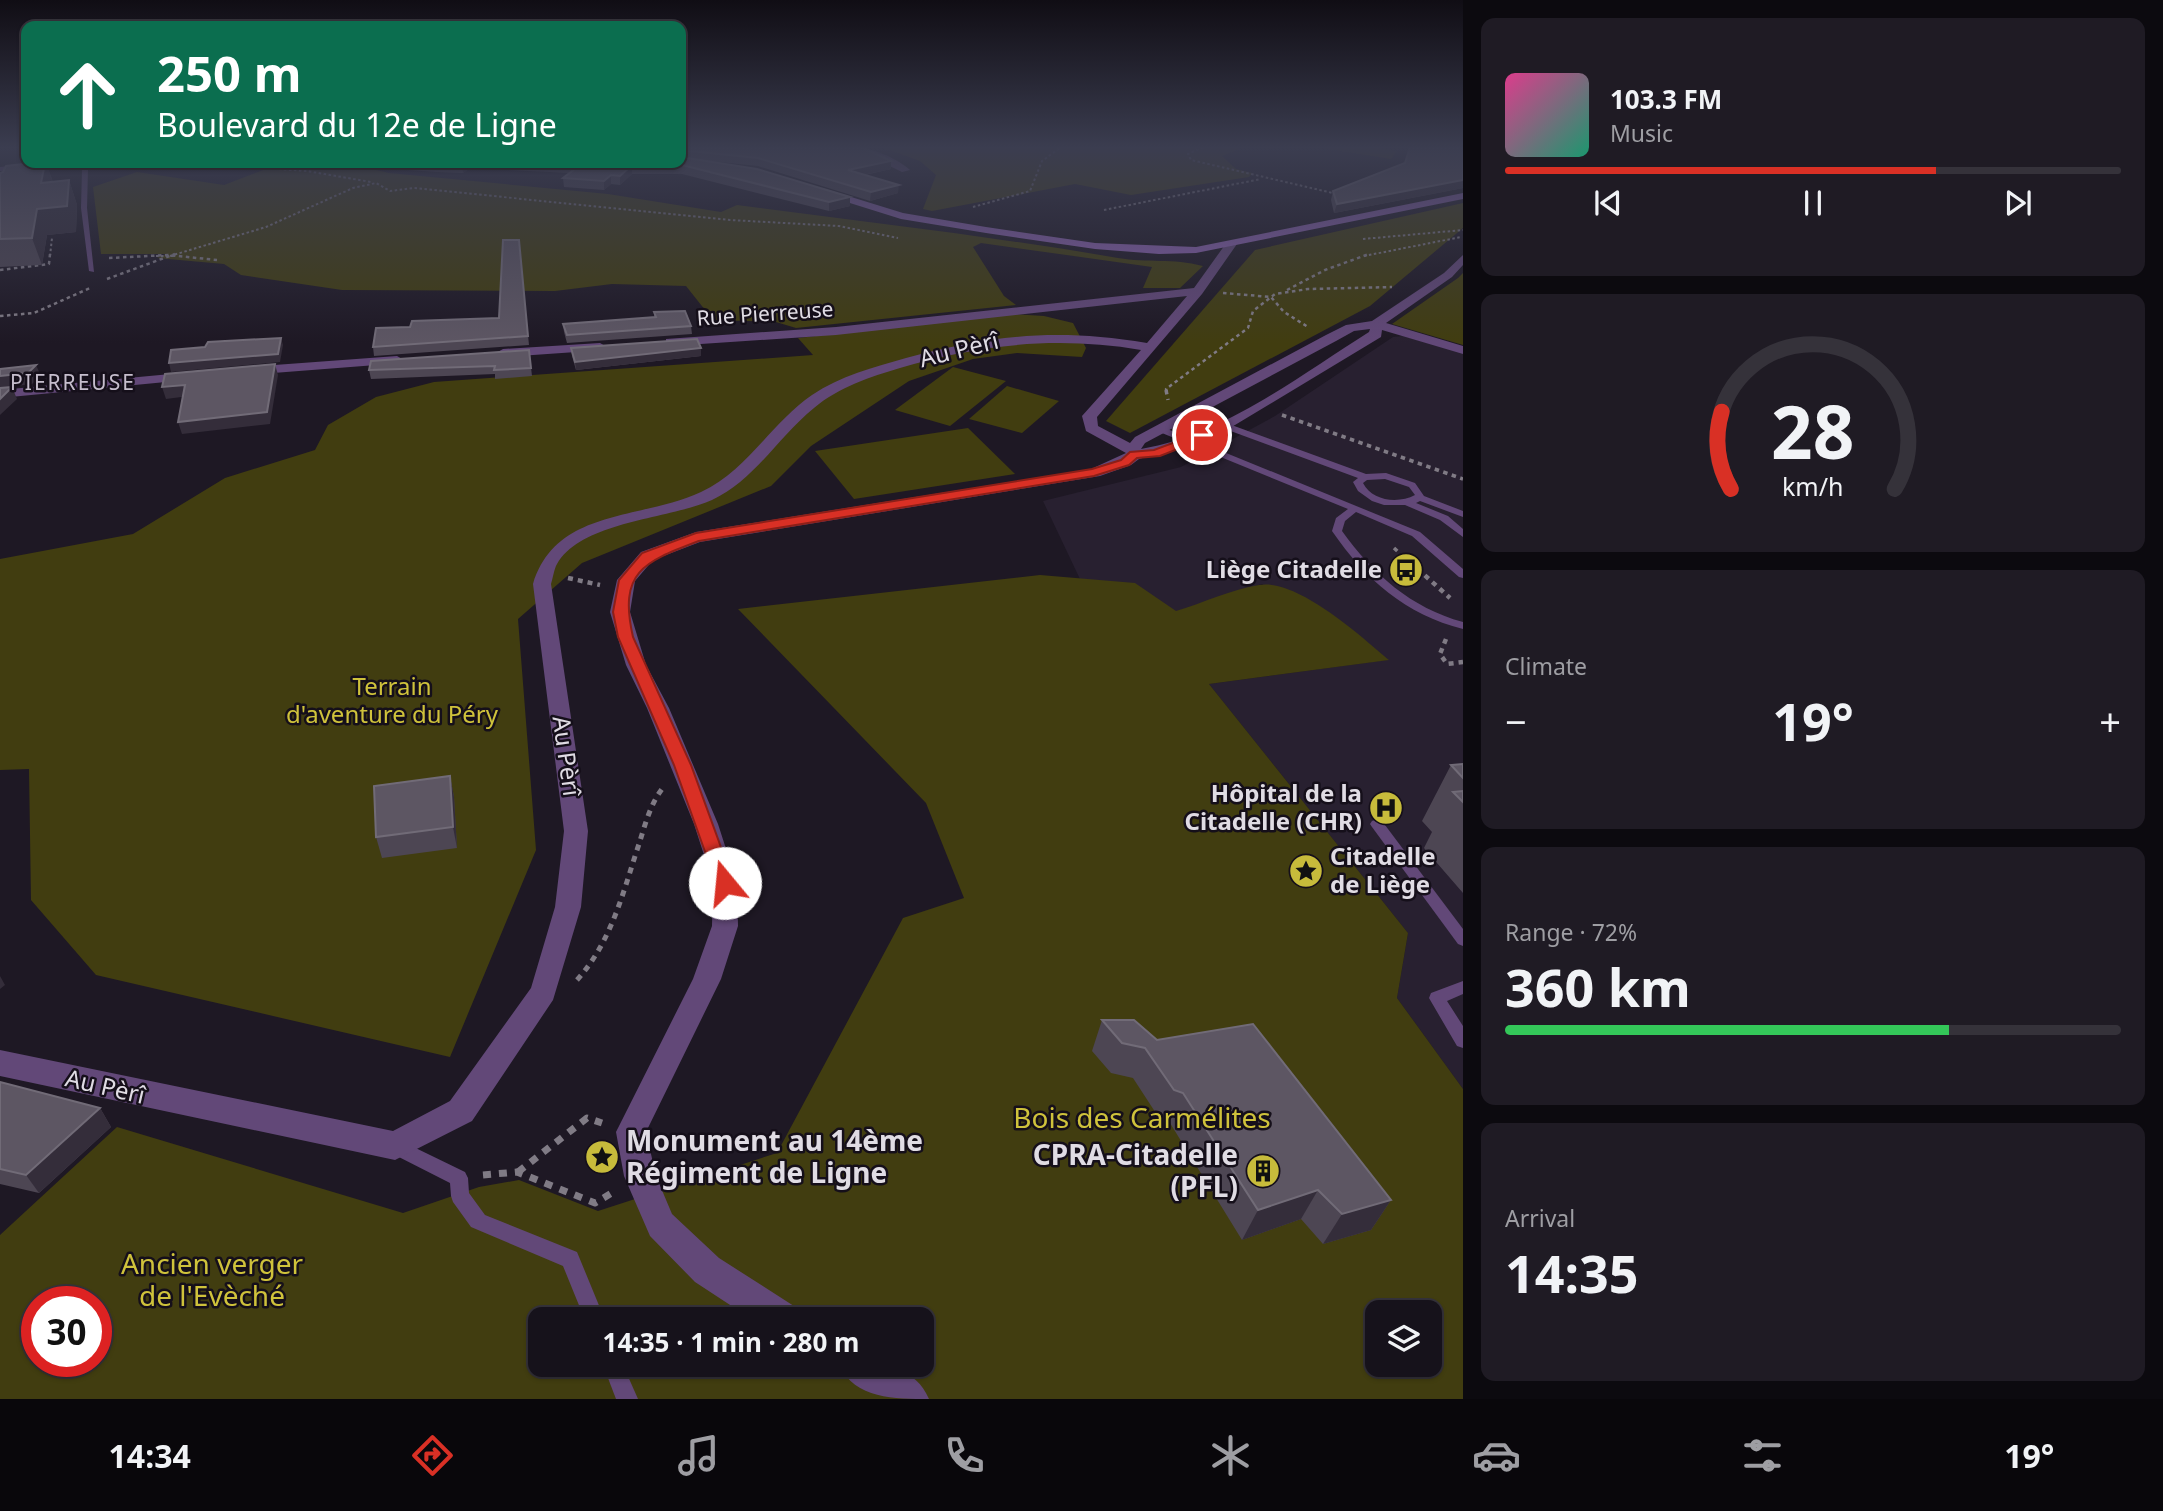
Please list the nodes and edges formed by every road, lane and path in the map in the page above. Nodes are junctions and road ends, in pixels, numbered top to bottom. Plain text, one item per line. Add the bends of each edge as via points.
1 (85, 212) edge
2 (298, 212) edge
3 (652, 212) edge
4 (889, 212) edge
5 (954, 212) edge
6 (1384, 212) edge
7 (926, 220) junction
8 (1463, 236) edge
9 (52, 239) edge
10 (910, 239) dead end
11 (1231, 244) junction
12 (168, 255) junction
13 (1463, 258) edge
14 (91, 260) junction
15 (216, 260) dead end
16 (0, 270) edge
17 (92, 271) dead end
18 (105, 280) dead end
19 (1430, 286) junction
20 (1198, 291) junction
21 (1283, 293) junction
22 (75, 296) dead end
23 (1271, 297) junction
24 (0, 316) edge
25 (1376, 324) junction
26 (1331, 338) junction
27 (660, 342) edge
28 (619, 346) edge
29 (1149, 347) junction
30 (1463, 350) edge
31 (485, 354) edge
32 (412, 358) edge
33 (233, 372) edge
34 (206, 374) edge
35 (0, 394) edge
36 (1190, 413) junction
37 (1280, 414) dead end
38 (1219, 427) junction
39 (1160, 429) junction
40 (1188, 442) junction
41 (1133, 452) junction
42 (1362, 479) junction
43 (1463, 479) edge
44 (1419, 498) junction
45 (1408, 503) junction
46 (1354, 509) junction
47 (1463, 514) edge
48 (1463, 534) edge
49 (546, 566) junction
50 (1463, 575) edge
51 (623, 589) junction
52 (1463, 626) edge
53 (1440, 654) dead end
54 (1463, 662) edge
55 (683, 765) junction
56 (1377, 824) dead end
57 (1463, 940) edge
58 (1463, 987) edge
59 (543, 992) junction
60 (1463, 1041) edge
61 (0, 1063) edge
62 (631, 1132) junction
63 (395, 1146) junction
64 (517, 1172) junction
65 (640, 1176) junction
66 (459, 1178) junction
67 (589, 1307) edge
68 (765, 1307) edge
69 (618, 1377) edge
70 (877, 1377) edge
71 (627, 1399) edge
72 (911, 1399) edge

1 - 14 lane
2 - 12 path via 260,229
3 - 10 path via 839,226
4 - 7 street
5 - 7 path
6 - 11 street
7 - 11 street via 1095,246 1159,251
8 - 21 path via 1374,251
9 - 16 path via 48,264
11 - 20 street
12 - 14 path
12 - 15 path
12 - 18 path
13 - 19 street
14 - 17 lane
19 - 21 path
19 - 25 street
20 - 23 path
20 - 27 street, Rue Pierreuse via 836,331
20 - 29 street
21 - 23 path
22 - 24 path via 34,313
23 - 26 path via 1295,319
23 - 36 path via 1252,311 1248,328 1166,388 1166,399
25 - 26 street via 1351,328
25 - 30 street
25 - 38 street via 1376,334
26 - 36 street
28 - 31 street
29 - 41 street via 1089,416 1091,428
29 - 49 street, Au Pèrî via 1076,336 1013,337 953,349 853,379 804,408 727,486 703,498 587,532 565,542
32 - 33 street
34 - 35 street
36 - 38 lane
36 - 39 street
37 - 43 path
38 - 40 street
38 - 42 lane
39 - 40 lane
39 - 41 street via 1140,440
40 - 41 street via 1155,454
40 - 46 lane
41 - 51 street via 1125,462 1094,473 696,537 647,556
42 - 44 lane via 1400,479 1417,489
42 - 45 lane via 1364,492 1373,498
44 - 45 lane
44 - 47 lane
45 - 48 lane via 1444,518
46 - 50 lane via 1416,534
46 - 52 lane via 1340,520 1337,531 1348,547 1408,604
49 - 51 path via 573,582
49 - 59 street, Au Pèrî via 542,584 576,831 568,907
51 - 55 street via 620,612 625,637
53 - 54 path via 1447,664
55 - 59 path via 657,795 612,929 579,979
55 - 62 street via 725,883 725,926 707,979
56 - 57 lane
58 - 60 lane via 1437,998
59 - 63 street, Au Pèrî via 461,1111
61 - 63 street, Au Pèrî
62 - 64 path via 587,1118
62 - 65 street
63 - 66 lane
64 - 65 path via 595,1203
64 - 66 path
65 - 68 street via 661,1225 707,1270
66 - 67 lane via 460,1196 478,1221 570,1259
69 - 71 lane
70 - 72 street

